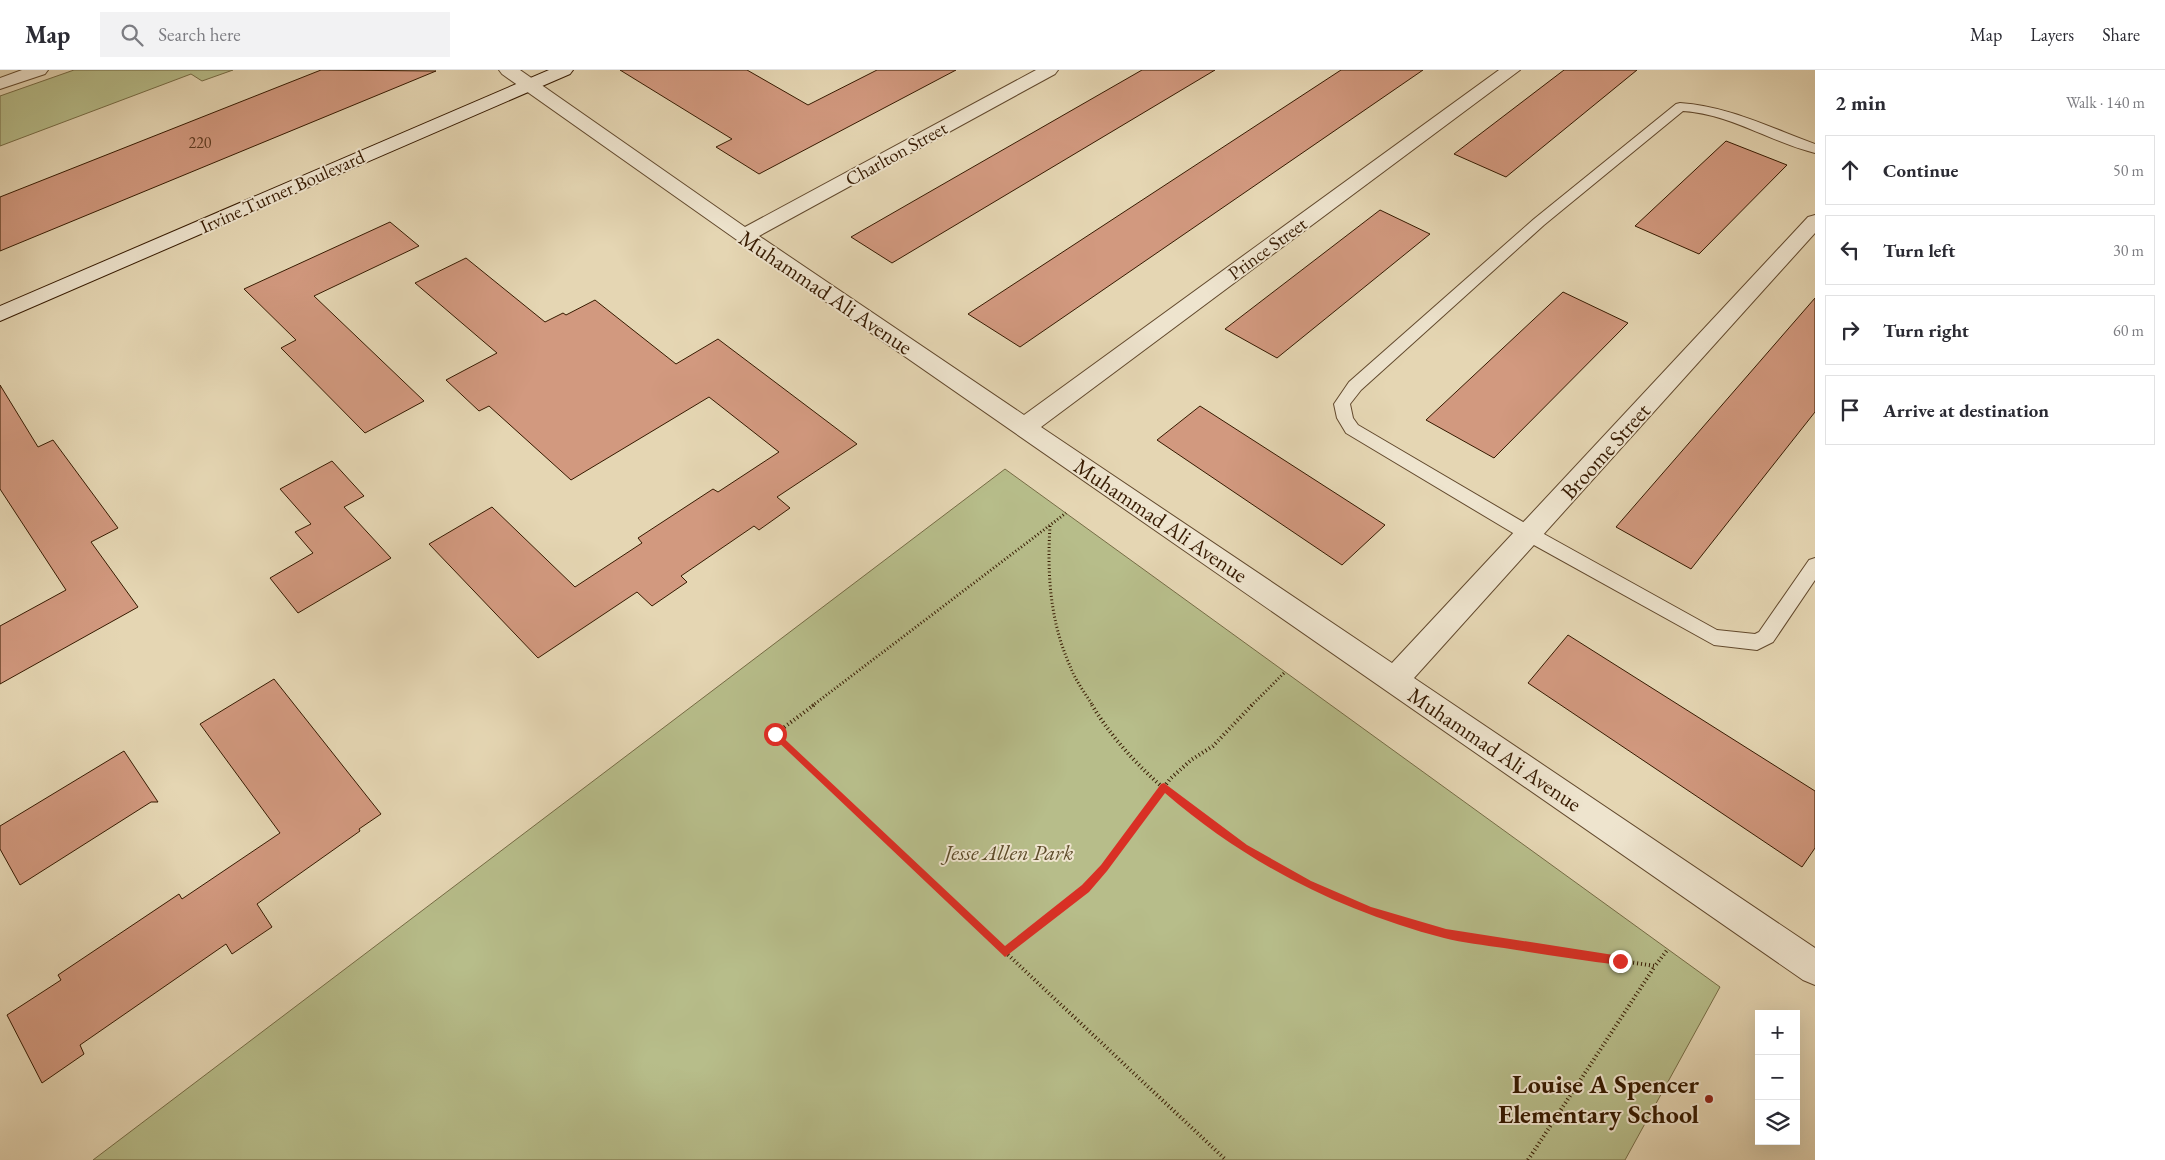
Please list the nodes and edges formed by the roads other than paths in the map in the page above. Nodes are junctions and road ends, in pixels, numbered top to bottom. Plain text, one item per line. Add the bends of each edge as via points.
1 (39, 70) edge
2 (564, 70) edge
3 (1049, 70) edge
4 (1511, 70) edge
5 (519, 75) edge
6 (0, 84) edge
7 (1815, 149) edge
8 (1815, 222) edge
9 (744, 236) junction
10 (0, 294) edge
11 (0, 314) edge
12 (1024, 427) junction
13 (1529, 534) junction
14 (1815, 565) edge
15 (1395, 680) junction
16 (1815, 968) edge

1 - 6 street
2 - 5 street, Irvine Turner Boulevard
3 - 9 street, Charlton Street
4 - 12 street, Prince Street
5 - 9 street, Muhammad Ali Avenue
5 - 10 street, Irvine Turner Boulevard
5 - 11 street, Irvine Turner Boulevard via 394,142
7 - 13 lane via 1727,116 1680,107 1539,222 1355,386 1342,404 1352,429
8 - 13 street, Broome Street
9 - 12 street, Muhammad Ali Avenue
12 - 15 street, Muhammad Ali Avenue
13 - 14 lane via 1714,637 1757,642 1766,637
13 - 15 street, Broome Street
15 - 16 street, Muhammad Ali Avenue

